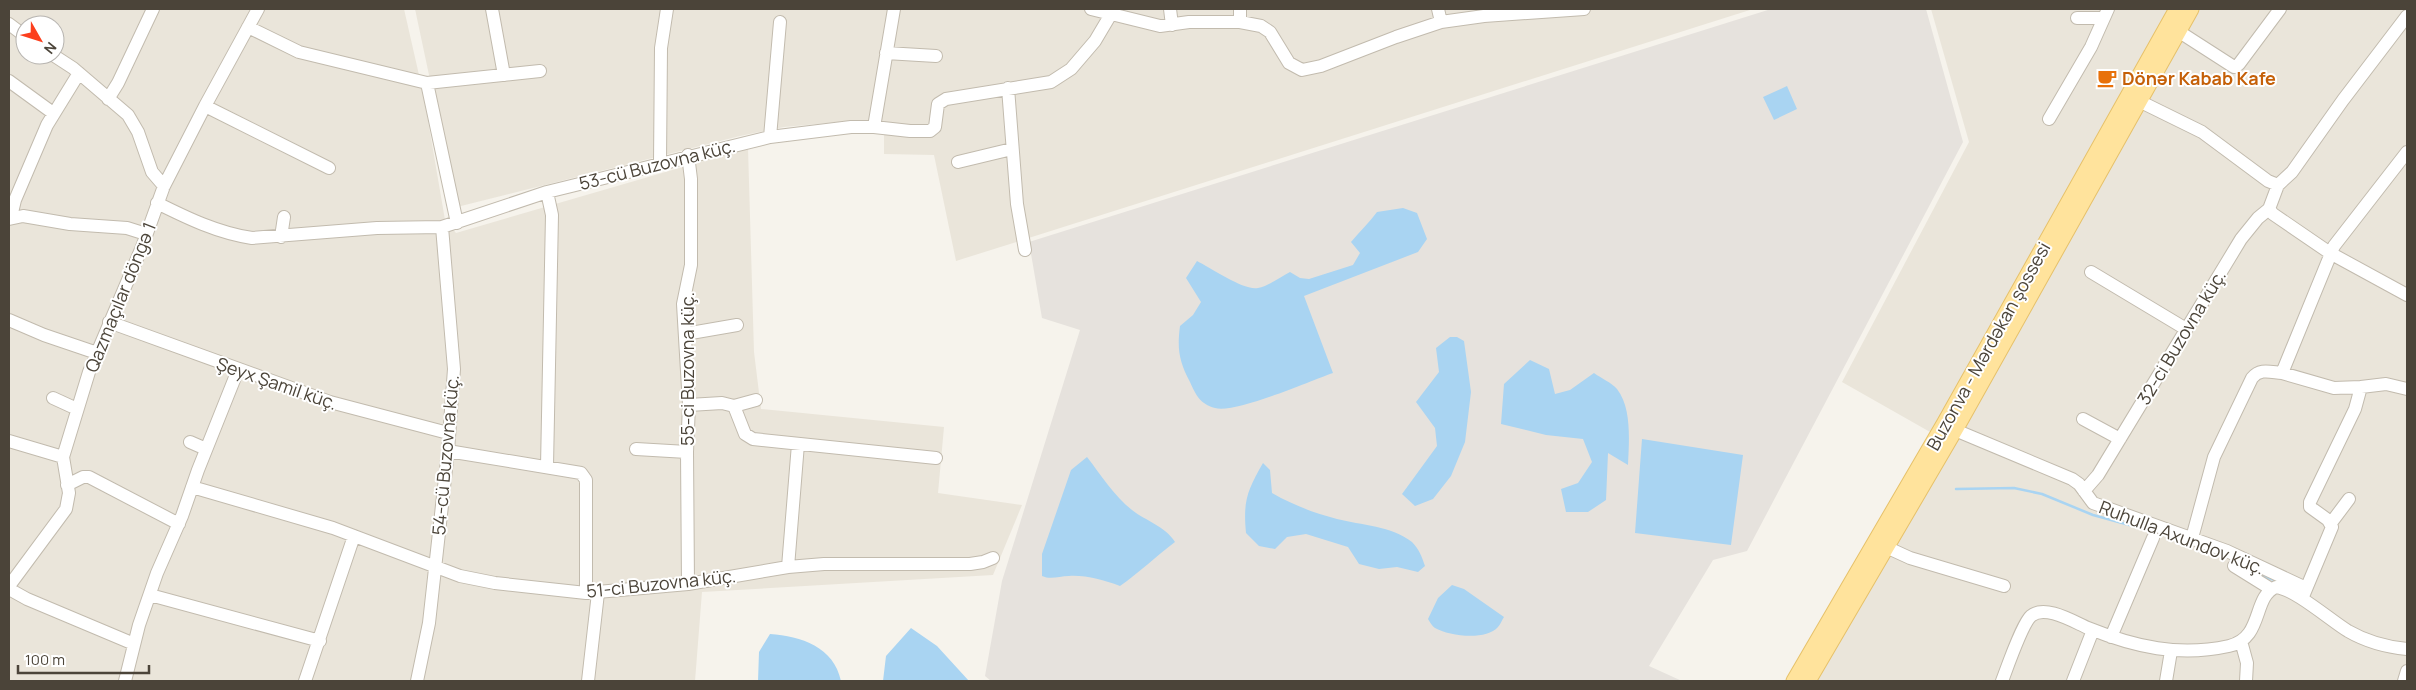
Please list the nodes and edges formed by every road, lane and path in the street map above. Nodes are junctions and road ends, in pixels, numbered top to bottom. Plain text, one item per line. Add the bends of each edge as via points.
1 (154, 9) edge
2 (258, 9) edge
3 (492, 9) edge
4 (667, 9) edge
5 (894, 9) edge
6 (1091, 9) edge
7 (1170, 9) edge
8 (1240, 9) edge
9 (1438, 9) edge
10 (1584, 9) edge
11 (2178, 9) edge
12 (2191, 9) edge
13 (2280, 9) edge
14 (1530, 10) edge
15 (2106, 13) edge
16 (1111, 14) junction
17 (2407, 16) edge
18 (2077, 18) dead end
19 (780, 22) dead end
20 (1240, 22) junction
21 (1441, 22) junction
22 (1172, 25) junction
23 (248, 27) junction
24 (2178, 30) junction
25 (886, 53) junction
26 (936, 56) dead end
27 (65, 63) edge
28 (540, 71) dead end
29 (79, 73) junction
30 (504, 75) junction
31 (9, 82) edge
32 (426, 83) junction
33 (1008, 88) junction
34 (108, 99) junction
35 (2139, 101) junction
36 (204, 106) junction
37 (53, 113) junction
38 (2049, 118) dead end
39 (874, 127) junction
40 (770, 137) junction
41 (1012, 149) junction
42 (2407, 152) edge
43 (688, 155) junction
44 (660, 162) junction
45 (958, 162) dead end
46 (329, 168) dead end
47 (2278, 185) junction
48 (164, 186) junction
49 (547, 192) junction
50 (157, 202) junction
51 (2269, 209) junction
52 (284, 216) dead end
53 (10, 218) edge
54 (457, 223) junction
55 (442, 227) junction
56 (146, 234) junction
57 (281, 237) junction
58 (1025, 250) dead end
59 (2330, 253) junction
60 (2091, 272) dead end
61 (2406, 291) edge
62 (9, 320) edge
63 (109, 322) junction
64 (737, 325) dead end
65 (2186, 329) junction
66 (685, 334) junction
67 (97, 353) junction
68 (238, 370) junction
69 (2282, 373) junction
70 (2361, 387) junction
71 (2407, 389) edge
72 (53, 398) dead end
73 (756, 400) dead end
74 (689, 405) junction
75 (734, 406) junction
76 (77, 409) junction
77 (2083, 419) dead end
78 (1955, 430) junction
79 (448, 433) junction
80 (2120, 439) junction
81 (9, 441) edge
82 (190, 442) dead end
83 (798, 444) junction
84 (206, 449) junction
85 (636, 449) dead end
86 (448, 451) junction
87 (687, 452) junction
88 (63, 457) junction
89 (936, 458) dead end
90 (547, 466) junction
91 (67, 485) junction
92 (192, 488) junction
93 (2084, 491) junction
94 (2349, 499) dead end
95 (2331, 523) junction
96 (179, 524) junction
97 (354, 536) junction
98 (2153, 538) dead end
99 (2192, 538) junction
100 (1886, 547) junction
101 (993, 558) dead end
102 (2234, 566) dead end
103 (434, 567) junction
104 (788, 567) junction
105 (688, 584) junction
106 (2004, 586) dead end
107 (9, 587) edge
108 (2271, 589) junction
109 (592, 593) junction
110 (2304, 593) junction
111 (150, 595) junction
112 (2092, 630) junction
113 (2111, 638) junction
114 (320, 641) junction
115 (2241, 641) junction
116 (134, 644) junction
117 (2407, 649) edge
118 (2171, 651) junction
119 (2407, 671) edge
120 (125, 681) edge
121 (305, 681) edge
122 (417, 681) edge
123 (588, 681) edge
124 (1794, 681) edge
125 (1808, 681) edge
126 (2002, 681) edge
127 (2073, 681) edge
128 (2166, 681) edge
129 (2246, 681) edge
130 (2404, 681) edge

1 - 34 street
2 - 23 street, Qazmaçılar döngə 1
3 - 30 street
4 - 44 street via 661,48
5 - 25 street
6 - 16 street
7 - 22 street
8 - 20 street
9 - 21 street
10 - 14 street
11 - 124 main road, Buzonva - Mərdəkan şossesi via 1944,424
12 - 24 main road
13 - 24 street via 2234,67
14 - 21 street
15 - 18 street
15 - 38 street via 2091,47
16 - 22 street via 1155,26
16 - 33 street, 53-cü Buzovna küç. via 1095,41 1061,77 1040,85
17 - 47 street, 32-ci Buzovna küç. via 2292,172
19 - 40 street
20 - 21 street via 1266,28 1290,63 1302,70
20 - 22 street
23 - 32 street via 299,52
23 - 36 street, Qazmaçılar döngə 1
24 - 35 main road
25 - 26 street
25 - 39 street
27 - 29 street
28 - 30 street
29 - 34 street
29 - 37 street
30 - 32 street
31 - 37 street
32 - 54 street
33 - 39 street, 53-cü Buzovna küç. via 942,100 936,108 935,127 930,131
33 - 41 street
34 - 48 street via 133,122 152,172
35 - 47 street via 2202,132
35 - 78 main road
36 - 46 street
36 - 48 street, Qazmaçılar döngə 1
37 - 53 street
39 - 40 street, 53-cü Buzovna küç.
40 - 43 street, 53-cü Buzovna küç.
41 - 45 street
41 - 58 street
42 - 59 street
43 - 44 street, 53-cü Buzovna küç.
43 - 66 street, 55-ci Buzovna küç. via 692,179 690,265 683,297
44 - 49 street, 53-cü Buzovna küç.
47 - 51 street, 32-ci Buzovna küç.
48 - 50 street, Qazmaçılar döngə 1
49 - 54 street, 53-cü Buzovna küç.
49 - 90 street via 552,215
50 - 56 street, Qazmaçılar döngə 1
50 - 57 street, 53-cü Buzovna küç. via 191,220 237,236
51 - 59 street
51 - 65 street, 32-ci Buzovna küç. via 2241,239
52 - 57 street
53 - 56 street via 23,216 70,224 127,228
54 - 55 street, 53-cü Buzovna küç.
55 - 57 street, 53-cü Buzovna küç. via 377,228
55 - 79 street, 54-cü Buzovna küç. via 453,350
56 - 63 street, Qazmaçılar döngə 1
59 - 61 street
59 - 69 street
60 - 65 street
62 - 67 street via 44,336
63 - 67 street, Qazmaçılar döngə 1
63 - 68 street, Şeyx Şamil küç.
64 - 66 street
65 - 80 street, 32-ci Buzovna küç.
66 - 74 street, 55-ci Buzovna küç.
67 - 76 street, Qazmaçılar döngə 1
68 - 79 street, Şeyx Şamil küç. via 330,402
68 - 84 street
69 - 70 street via 2334,388
69 - 99 street via 2262,371 2252,378 2214,457
70 - 71 street via 2386,384
70 - 95 street via 2355,409 2310,502 2314,510
72 - 76 street
73 - 75 street
74 - 75 street via 722,403
74 - 87 street, 55-ci Buzovna küç.
75 - 83 street via 748,438
76 - 88 street, Qazmaçılar döngə 1
77 - 80 street
78 - 93 street, Ruhulla Axundov küç. via 2072,479
78 - 100 main road
79 - 86 street, 54-cü Buzovna küç.
80 - 93 street, 32-ci Buzovna küç.
81 - 88 street
82 - 84 street
83 - 89 street
83 - 104 street
84 - 92 street
85 - 87 street
86 - 90 street
86 - 103 street, 54-cü Buzovna küç.
87 - 105 street, 55-ci Buzovna küç.
88 - 91 street, Qazmaçılar döngə 1
90 - 109 street via 577,470 584,476
91 - 96 street via 89,477
91 - 107 street, Qazmaçılar döngə 1 via 70,498 66,509
92 - 96 street
92 - 97 street, 51-ci Buzovna küç.
93 - 99 street, Ruhulla Axundov küç. via 2093,503
94 - 95 street
95 - 110 street via 2331,533
96 - 111 street
97 - 103 street, 51-ci Buzovna küç.
97 - 114 street
98 - 113 street
99 - 110 street, Ruhulla Axundov küç. via 2227,551
100 - 106 street via 1910,558
100 - 125 main road
101 - 104 street, 51-ci Buzovna küç. via 970,564 852,563
102 - 108 street
103 - 109 street, 51-ci Buzovna küç. via 479,581
103 - 122 street, 54-cü Buzovna küç. via 429,623
104 - 105 street, 51-ci Buzovna küç.
105 - 109 street, 51-ci Buzovna küç.
107 - 116 street via 27,599
108 - 110 street via 2280,587
108 - 115 street via 2250,631
109 - 123 street
110 - 117 street, Ruhulla Axundov küç. via 2359,636 2382,645
111 - 114 street
111 - 116 street
112 - 113 street
112 - 126 street via 2052,614 2032,614
112 - 127 street
113 - 118 street
114 - 121 street
115 - 118 street via 2201,650
115 - 129 street
116 - 120 street
118 - 128 street
119 - 130 street

